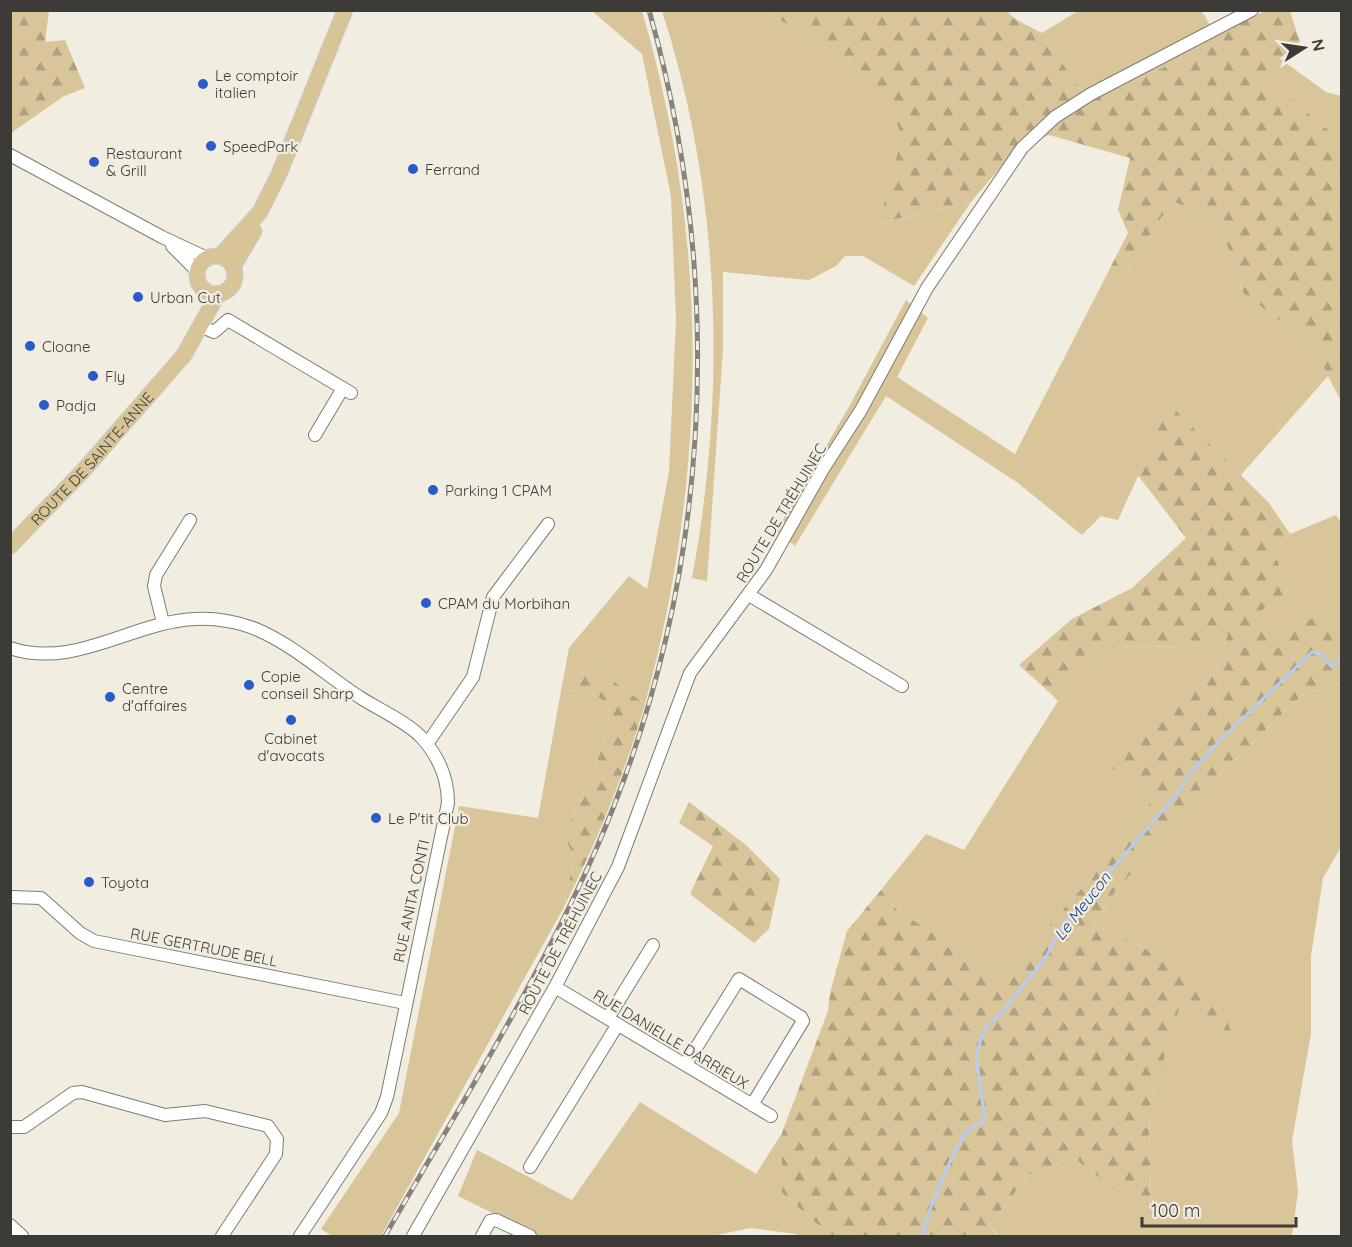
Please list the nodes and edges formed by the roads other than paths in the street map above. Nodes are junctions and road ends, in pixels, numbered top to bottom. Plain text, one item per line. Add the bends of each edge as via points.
1 (345, 10) edge
2 (1252, 10) edge
3 (10, 155) edge
4 (279, 174) junction
5 (162, 237) junction
6 (214, 257) junction
7 (233, 267) junction
8 (197, 271) junction
9 (201, 287) junction
10 (218, 294) junction
11 (200, 326) junction
12 (172, 368) junction
13 (315, 435) dead end
14 (190, 520) dead end
15 (548, 524) dead end
16 (10, 546) edge
17 (749, 595) junction
18 (163, 623) junction
19 (10, 648) edge
20 (902, 686) dead end
21 (427, 744) junction
22 (10, 897) edge
23 (653, 945) dead end
24 (555, 987) junction
25 (405, 1002) junction
26 (613, 1021) junction
27 (686, 1064) junction
28 (752, 1105) junction
29 (771, 1116) dead end
30 (10, 1127) edge
31 (530, 1167) dead end
32 (10, 1225) edge
33 (22, 1236) edge
34 (222, 1236) edge
35 (300, 1236) edge
36 (413, 1236) edge
37 (482, 1236) edge
38 (530, 1236) edge

1 - 4 main road
2 - 17 street, ROUTE DE TRÉHUINEC via 1092,94 1055,117 1022,148 927,288 861,410
3 - 5 street
4 - 6 main road via 260,212
4 - 7 main road via 269,208
5 - 6 street
5 - 8 street
6 - 7 main road
6 - 8 main road
7 - 10 main road via 233,285
8 - 9 main road
9 - 10 main road
9 - 12 main road, ROUTE DE SAINTE-ANNE via 200,302
10 - 11 main road, ROUTE DE SAINTE-ANNE
11 - 12 main road, ROUTE DE SAINTE-ANNE
11 - 13 street via 214,332 228,320 347,391
12 - 16 main road, ROUTE DE SAINTE-ANNE via 82,472
14 - 18 street via 156,575 154,586
15 - 21 street via 493,597 473,677
17 - 20 street
17 - 24 street, ROUTE DE TRÉHUINEC via 690,673 618,867
18 - 19 street, RUE ANITA CONTI via 66,652 38,654
18 - 21 street, RUE ANITA CONTI via 216,620 259,630
21 - 25 street, RUE ANITA CONTI via 444,770 448,803
22 - 25 street, RUE GERTRUDE BELL via 41,898 94,941
23 - 26 street
24 - 26 street, RUE DANIELLE DARRIEUX
24 - 36 street, ROUTE DE TRÉHUINEC
25 - 35 street, RUE ANITA CONTI via 381,1113
26 - 27 street, RUE DANIELLE DARRIEUX
26 - 31 street
27 - 28 street, RUE DANIELLE DARRIEUX
27 - 28 street via 739,980 801,1017 803,1021
28 - 29 street, RUE DANIELLE DARRIEUX
30 - 34 street via 24,1127 73,1093 82,1092 165,1115 205,1111 268,1126 277,1139 276,1154
32 - 33 street
37 - 38 street via 490,1221 496,1220

